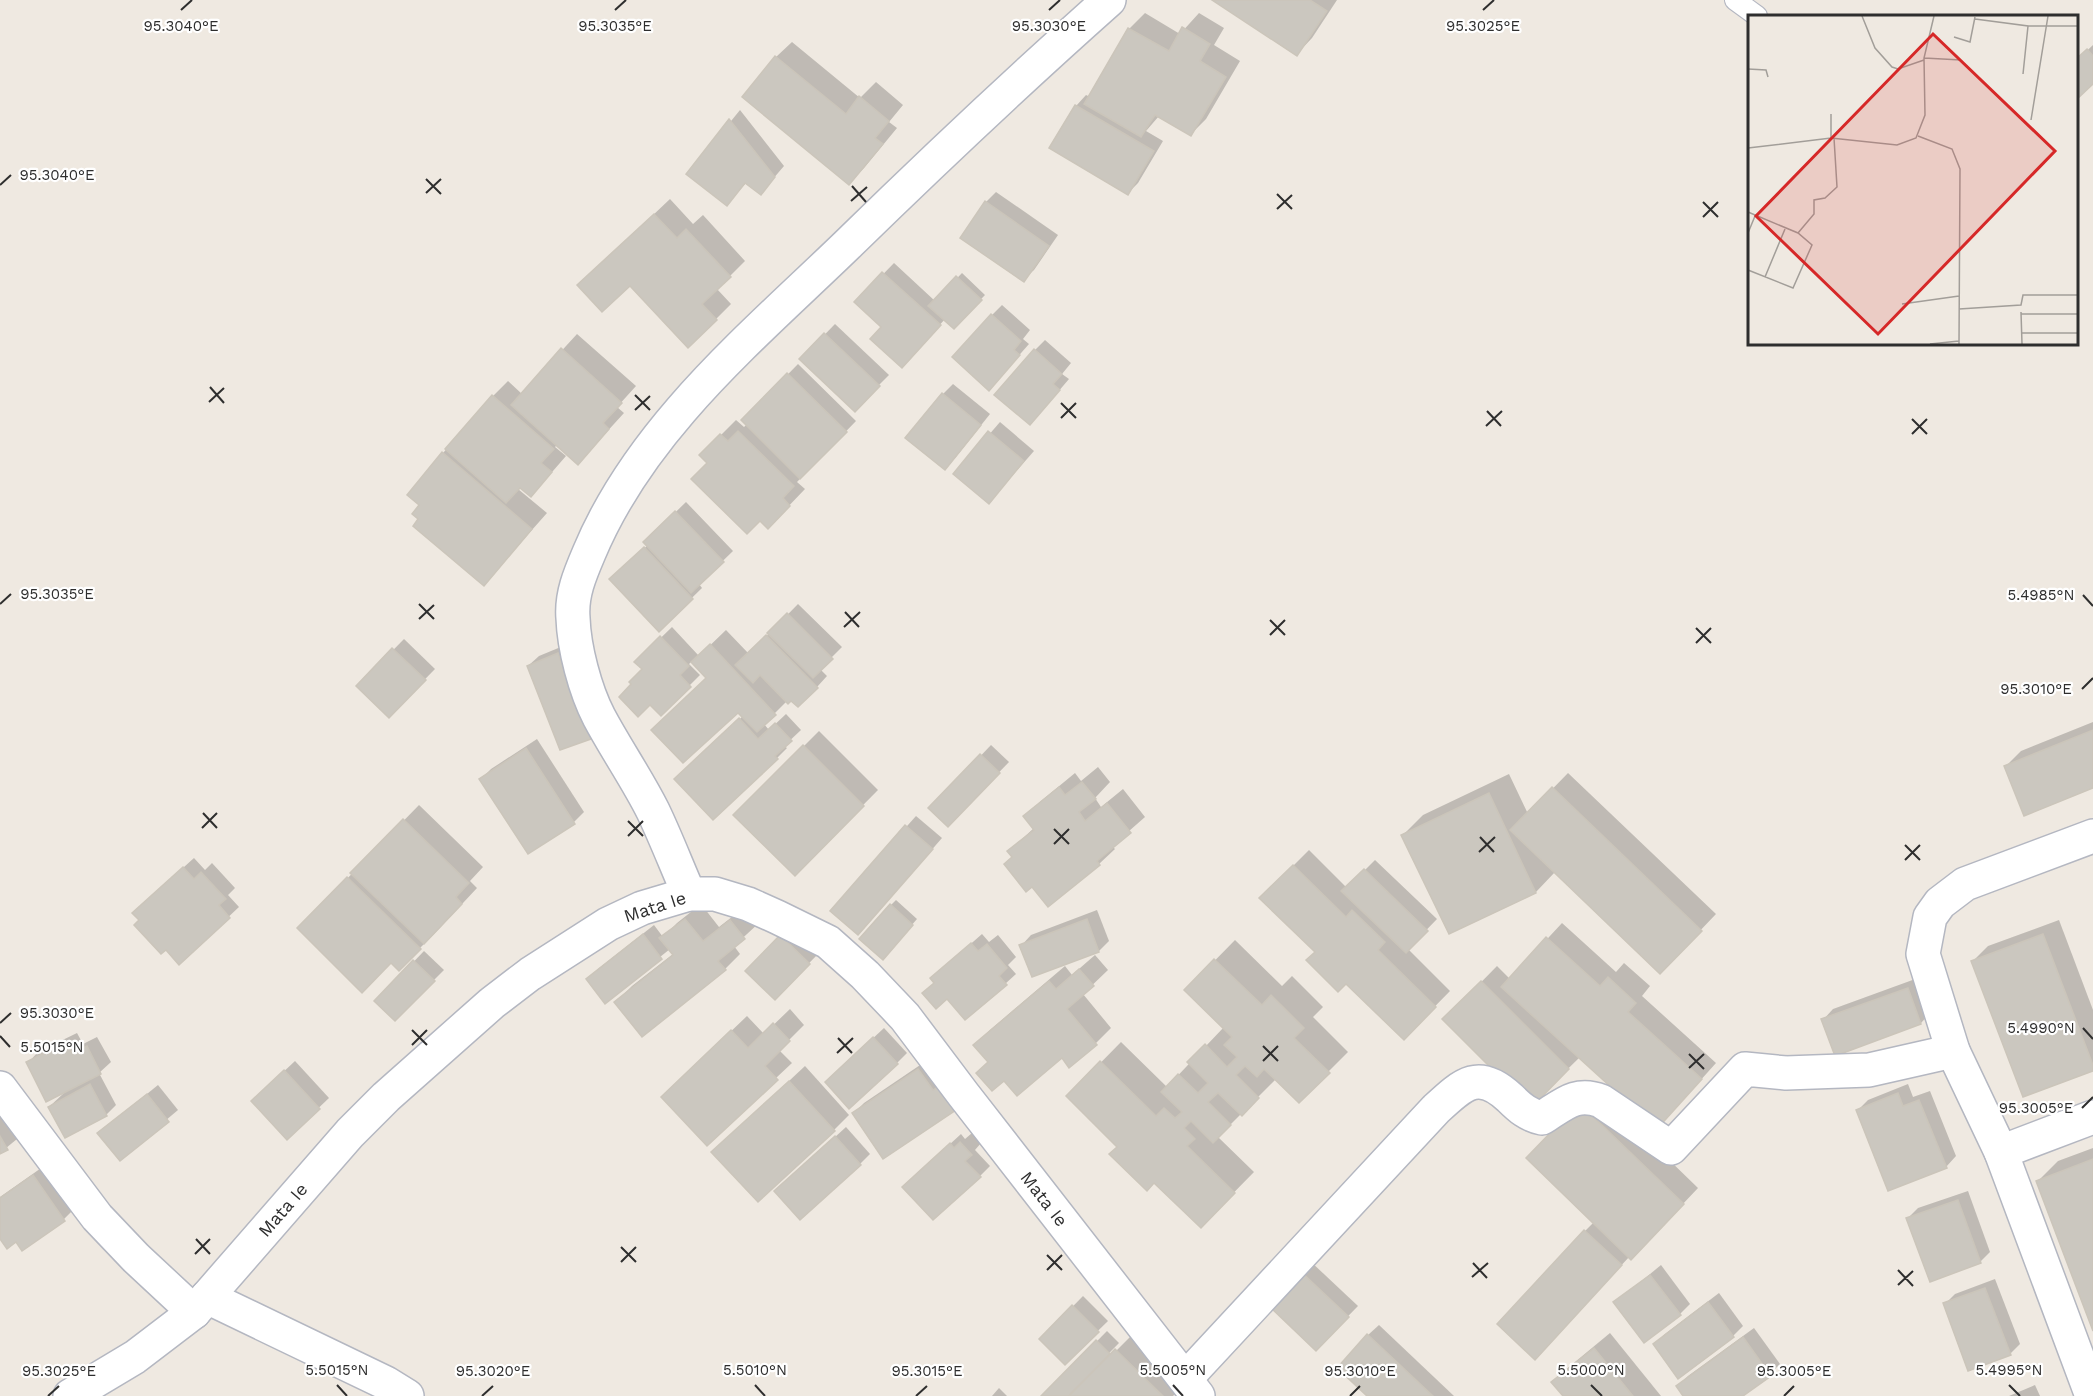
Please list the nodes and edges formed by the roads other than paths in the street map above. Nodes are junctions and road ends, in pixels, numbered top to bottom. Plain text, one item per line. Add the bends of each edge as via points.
1 (1108, 0) edge
2 (1736, 0) edge
3 (1756, 15) edge
4 (2093, 836) edge
5 (689, 894) junction
6 (1953, 1051) junction
7 (0, 1088) edge
8 (2093, 1117) edge
9 (2001, 1152) junction
10 (200, 1305) junction
11 (1191, 1388) edge
12 (70, 1396) edge
13 (407, 1396) edge
14 (2092, 1396) edge

1 - 5 street via 894,199 709,379 646,455 601,525 578,578 573,603 581,666 597,714 653,811
2 - 3 lane
4 - 6 street via 1965,884 1940,903 1930,917 1923,954
5 - 10 street, Mata Ie via 642,908 608,924 492,1003 350,1133
5 - 11 street, Mata Ie via 715,894 777,917 828,942 865,975 905,1017
6 - 9 street
6 - 11 street via 1869,1070 1786,1073 1745,1069 1671,1148 1588,1096 1578,1096 1542,1118 1532,1116 1498,1087 1483,1081 1459,1088 1436,1109
7 - 10 street via 97,1217
8 - 9 street
9 - 14 street
10 - 12 street, Mata Ie via 135,1357
10 - 13 street via 386,1383

